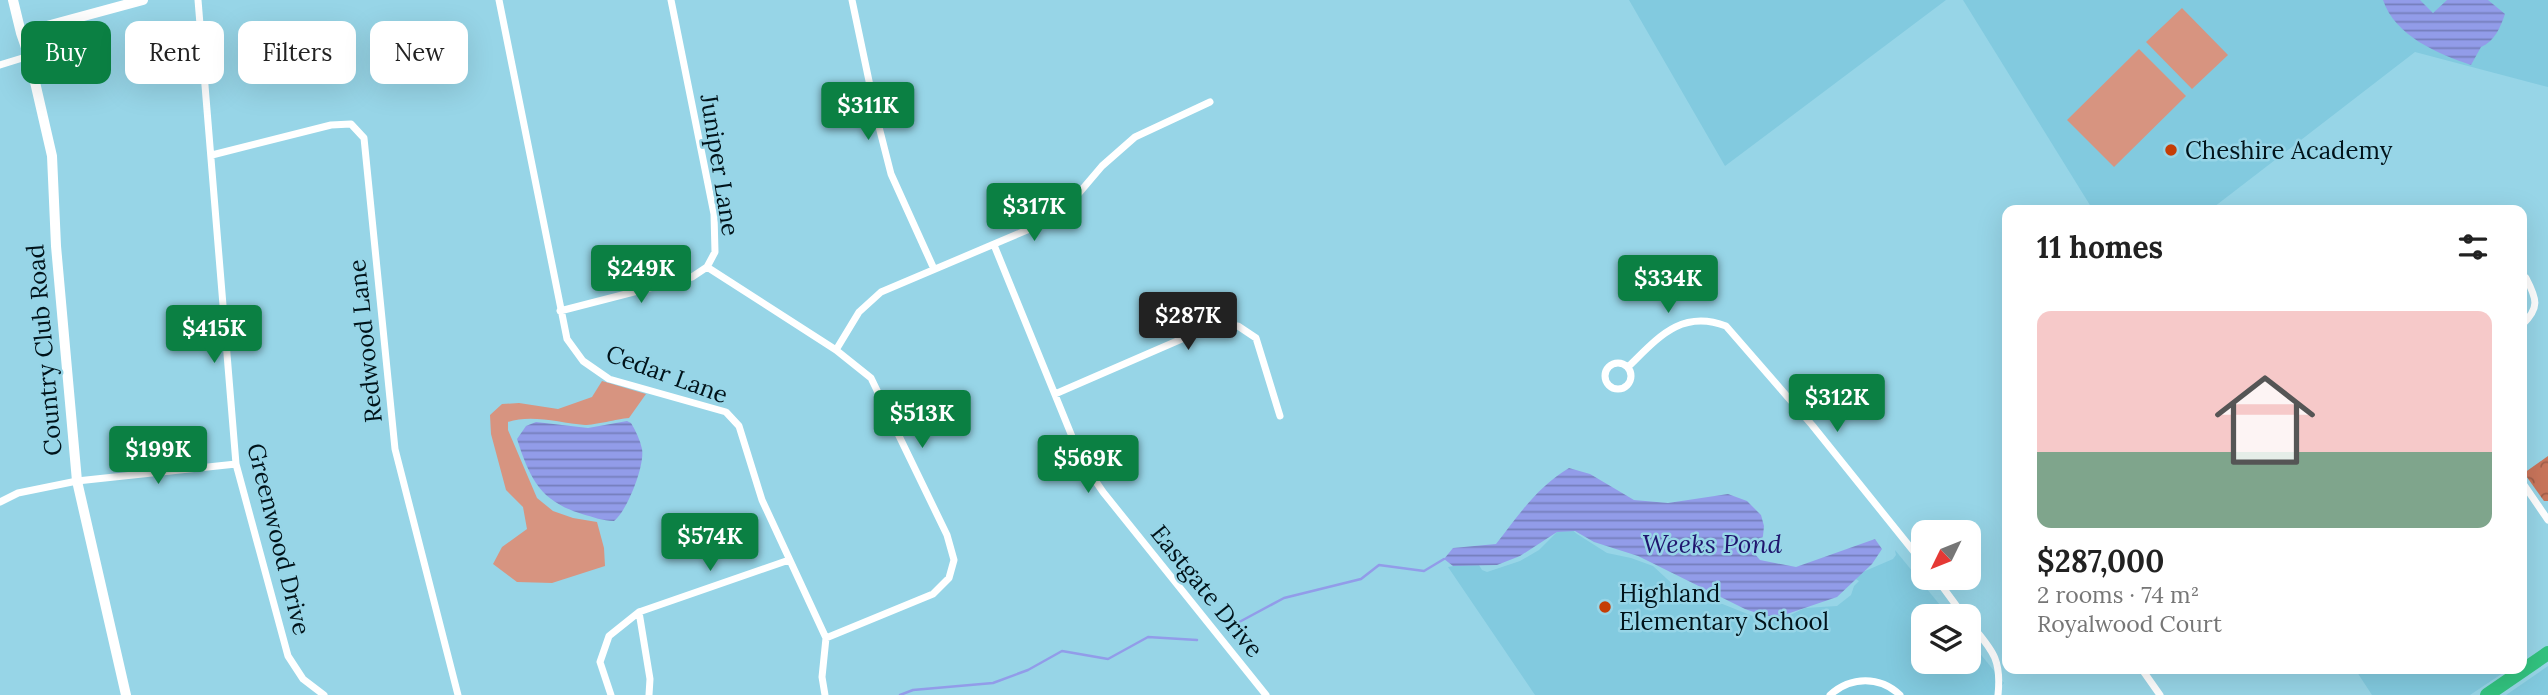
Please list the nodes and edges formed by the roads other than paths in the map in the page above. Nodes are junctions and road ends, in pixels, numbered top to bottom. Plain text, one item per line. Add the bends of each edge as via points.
1 (13, 0) edge
2 (143, 0) edge
3 (198, 0) edge
4 (499, 0) edge
5 (671, 0) edge
6 (852, 0) edge
7 (65, 21) edge
8 (21, 33) edge
9 (21, 58) edge
10 (0, 65) edge
11 (35, 84) edge
12 (1210, 102) dead end
13 (212, 155) junction
14 (994, 245) junction
15 (707, 267) junction
16 (934, 269) junction
17 (2527, 280) edge
18 (560, 311) junction
19 (2527, 321) edge
20 (836, 350) junction
21 (1628, 367) dead end
22 (1055, 394) junction
23 (1280, 416) dead end
24 (236, 464) junction
25 (76, 481) junction
26 (2527, 489) edge
27 (0, 502) edge
28 (2548, 520) edge
29 (1911, 548) edge
30 (789, 560) junction
31 (639, 612) junction
32 (1981, 636) edge
33 (826, 638) junction
34 (2548, 653) edge
35 (2527, 667) edge
36 (2145, 674) edge
37 (2518, 674) edge
38 (126, 695) edge
39 (324, 695) edge
40 (458, 695) edge
41 (611, 695) edge
42 (649, 695) edge
43 (825, 695) edge
44 (1266, 695) edge
45 (1830, 695) edge
46 (1900, 695) edge
47 (1997, 695) edge
48 (2160, 695) edge
49 (2487, 695) edge

1 - 8 street, Country Club Road
2 - 7 street
3 - 13 street, Greenwood Drive
4 - 18 street, Cedar Lane
5 - 15 street, Juniper Lane via 714,214 715,252
6 - 16 street via 891,174
9 - 10 street
11 - 25 street, Country Club Road via 52,156
12 - 14 street via 1135,137 1068,206
13 - 24 street, Greenwood Drive
13 - 40 street, Redwood Lane via 331,125 351,124 363,138 395,449
14 - 16 street
14 - 22 street, Eastgate Drive
15 - 18 street, Juniper Lane via 692,277
15 - 20 street
16 - 20 street via 881,292 859,312
17 - 19 street via 2535,295 2535,308
18 - 30 street, Cedar Lane via 566,339 583,361 609,379 726,412 739,426 762,500
20 - 33 street via 871,378 947,535 954,560 949,578 933,594
21 - 29 street via 1664,332 1686,322 1710,320 1727,326
22 - 23 street via 1214,326 1238,326 1256,338
22 - 44 street, Eastgate Drive via 1082,461 1103,492
24 - 25 street
24 - 39 street, Greenwood Drive via 288,656 303,679
25 - 27 street via 18,493
25 - 38 street, Country Club Road
26 - 28 street
30 - 31 street
30 - 33 street, Cedar Lane
31 - 41 street via 609,636 600,662
31 - 42 street
32 - 47 street via 1991,647 1999,673
33 - 43 street
34 - 35 highway
36 - 48 street
37 - 49 highway
45 - 46 street via 1859,680 1873,680

